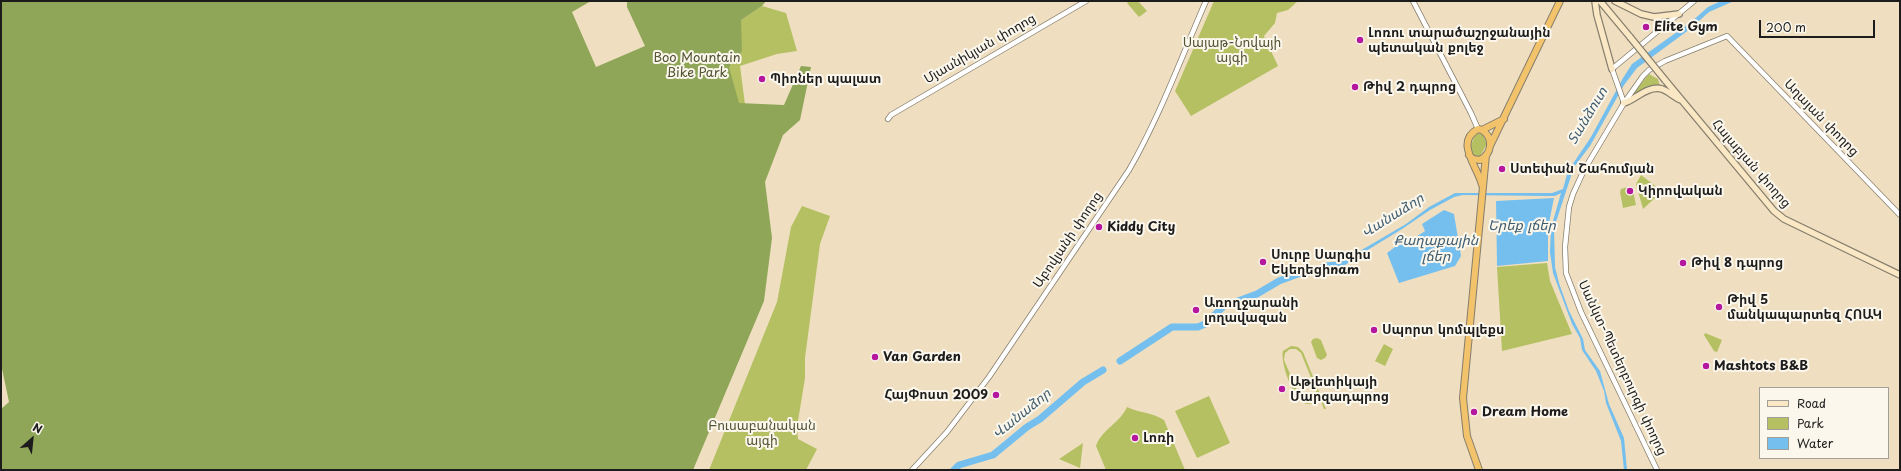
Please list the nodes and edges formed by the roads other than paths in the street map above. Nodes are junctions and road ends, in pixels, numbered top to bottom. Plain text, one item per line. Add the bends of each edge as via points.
1 (1086, 1) edge
2 (1206, 1) edge
3 (1413, 1) edge
4 (1560, 1) edge
5 (1595, 1) edge
6 (1600, 1) edge
7 (1615, 1) edge
8 (1694, 1) edge
9 (1679, 14) junction
10 (1727, 36) joint
11 (1612, 69) junction
12 (1683, 101) junction
13 (1624, 103) junction
14 (888, 119) dead end
15 (1504, 119) junction
16 (1480, 130) junction
17 (1490, 146) junction
18 (1469, 155) junction
19 (1486, 156) junction
20 (1482, 186) junction
21 (1900, 215) edge
22 (1900, 275) edge
23 (912, 470) edge
24 (1479, 470) edge
25 (1657, 470) edge

1 - 14 street, Մյասնիկյան փողոց via 949,80
2 - 23 street, Աբովյանի փողոց via 1168,92 1129,170 989,376 947,432
3 - 16 street
4 - 15 highway
5 - 11 main road
6 - 12 main road, Հալաբյան փողոց, bridge
7 - 9 main road via 1641,14 1654,17
8 - 9 street
9 - 11 street
10 - 13 street, Սանկտ-Պետերբուրգի փողոց via 1655,66 1638,82
10 - 21 street, Աղայան փողոց
11 - 13 street
12 - 13 main road via 1657,88
12 - 22 main road, Հալաբյան փողոց via 1774,211 1784,219
13 - 25 street, Սանկտ-Պետերբուրգի փողոց via 1584,170 1573,194 1567,221 1566,273 1581,312
15 - 16 highway
15 - 17 highway
16 - 17 highway via 1488,136
16 - 18 highway via 1467,141
17 - 19 highway
18 - 19 highway via 1477,160
18 - 20 highway
19 - 20 highway
20 - 24 highway via 1463,398 1467,436

